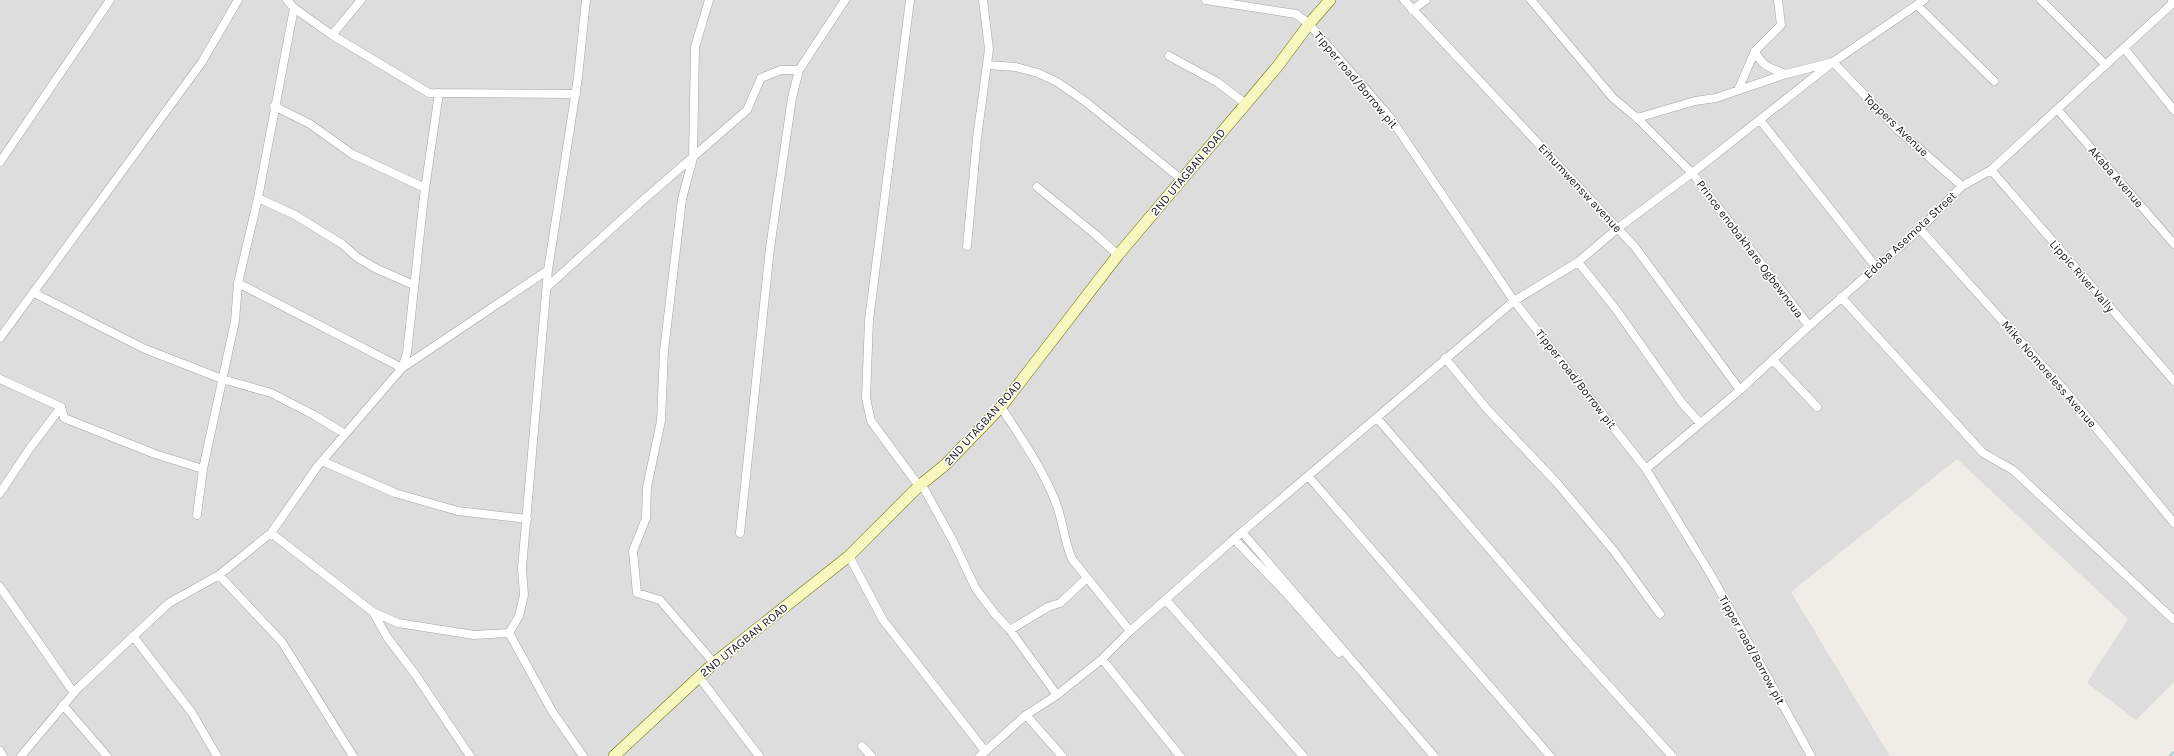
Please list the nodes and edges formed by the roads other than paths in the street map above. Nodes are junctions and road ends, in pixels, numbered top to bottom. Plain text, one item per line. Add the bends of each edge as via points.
1 (110, 0) edge
2 (238, 0) edge
3 (287, 0) edge
4 (360, 0) edge
5 (586, 0) edge
6 (709, 0) edge
7 (845, 0) edge
8 (910, 0) edge
9 (983, 0) edge
10 (1206, 0) edge
11 (1330, 0) edge
12 (1404, 0) edge
13 (1426, 0) edge
14 (1531, 0) edge
15 (1778, 0) edge
16 (1924, 0) edge
17 (2041, 0) edge
18 (2172, 0) edge
19 (2174, 2) edge
20 (1916, 5) junction
21 (294, 8) junction
22 (1412, 10) junction
23 (1309, 24) junction
24 (332, 35) junction
25 (2124, 48) junction
26 (1755, 51) junction
27 (1169, 56) dead end
28 (1832, 62) junction
29 (987, 65) junction
30 (2106, 65) junction
31 (799, 70) junction
32 (1786, 74) junction
33 (1994, 81) dead end
34 (1738, 90) junction
35 (439, 93) junction
36 (576, 94) junction
37 (1246, 104) junction
38 (274, 106) junction
39 (2058, 110) junction
40 (2174, 110) edge
41 (1637, 118) junction
42 (1760, 120) junction
43 (693, 158) junction
44 (0, 162) edge
45 (1991, 170) junction
46 (1692, 173) junction
47 (1181, 179) junction
48 (1962, 186) junction
49 (425, 188) junction
50 (1037, 188) dead end
51 (258, 198) junction
52 (1618, 228) junction
53 (1920, 229) junction
54 (2174, 244) edge
55 (967, 246) dead end
56 (1118, 255) junction
57 (1578, 262) junction
58 (1876, 267) junction
59 (548, 270) junction
60 (238, 283) junction
61 (414, 285) junction
62 (547, 287) junction
63 (34, 293) junction
64 (1841, 297) junction
65 (1514, 300) junction
66 (1808, 326) junction
67 (0, 338) edge
68 (1445, 358) junction
69 (1772, 360) junction
70 (402, 368) junction
71 (0, 379) edge
72 (222, 379) junction
73 (2174, 381) edge
74 (1740, 390) junction
75 (61, 407) junction
76 (1001, 407) junction
77 (1817, 407) dead end
78 (1377, 418) junction
79 (1700, 423) junction
80 (345, 434) junction
81 (322, 461) junction
82 (203, 469) junction
83 (1646, 469) junction
84 (1309, 477) junction
85 (920, 485) junction
86 (0, 493) edge
87 (197, 515) dead end
88 (527, 519) junction
89 (2174, 523) edge
90 (1242, 532) junction
91 (271, 533) junction
92 (740, 533) dead end
93 (1234, 539) junction
94 (849, 556) junction
95 (219, 575) junction
96 (1087, 578) junction
97 (0, 587) edge
98 (1166, 600) junction
99 (373, 612) junction
100 (1660, 614) dead end
101 (2173, 619) edge
102 (1010, 630) junction
103 (1130, 631) junction
104 (508, 633) junction
105 (133, 636) junction
106 (1102, 658) junction
107 (714, 663) junction
108 (699, 676) junction
109 (74, 693) junction
110 (1057, 695) junction
111 (63, 706) junction
112 (1026, 715) junction
113 (862, 746) dead end
114 (0, 751) edge
115 (982, 753) edge
116 (3, 756) edge
117 (21, 756) edge
118 (107, 756) edge
119 (217, 756) edge
120 (353, 756) edge
121 (470, 756) edge
122 (583, 756) edge
123 (614, 756) edge
124 (759, 756) edge
125 (871, 756) edge
126 (1062, 756) edge
127 (1180, 756) edge
128 (1303, 756) edge
129 (1430, 756) edge
130 (1434, 756) edge
131 (1549, 756) edge
132 (1672, 756) edge
133 (1811, 756) edge

1 - 44 street
2 - 63 street via 202,62
3 - 21 street
4 - 24 street
5 - 36 street
6 - 43 street via 695,47
7 - 31 street
8 - 85 street via 869,320 866,398 871,422
9 - 29 street via 989,49
10 - 23 street, Tipper road/Borrow pit via 1296,14
11 - 23 street, 2ND UTAGBAN ROAD
12 - 22 street, Erhumwensw avenue
13 - 22 street
14 - 41 street, Prince enobakhare Ogbewnoua via 1613,98
15 - 26 street via 1780,26
16 - 20 street
17 - 30 street
18 - 19 street
19 - 25 street, Edoba Asemota Street
20 - 28 street
20 - 33 street
21 - 24 street
21 - 38 street
22 - 52 street, Erhumwensw avenue
23 - 37 street, 2ND UTAGBAN ROAD
23 - 65 street, Tipper road/Borrow pit via 1389,116
24 - 35 street via 429,93
25 - 30 street, Edoba Asemota Street
25 - 40 street
26 - 32 street via 1759,60
26 - 34 street
27 - 37 street via 1217,82
28 - 32 street
28 - 42 street
28 - 48 street, Toppers Avenue via 1898,130
29 - 47 street via 1016,67 1057,82 1086,102
29 - 55 street
30 - 39 street, Edoba Asemota Street
31 - 43 street via 781,70 761,78 747,110
31 - 92 street via 792,98 770,248
32 - 34 street
34 - 41 street
35 - 36 street
35 - 49 street
36 - 59 street
37 - 47 street, 2ND UTAGBAN ROAD
38 - 49 street via 310,124 352,154
38 - 51 street
39 - 45 street, Edoba Asemota Street
39 - 54 street, Akaba Avenue
41 - 46 street, Prince enobakhare Ogbewnoua
42 - 46 street
42 - 58 street
43 - 62 street
43 - 107 street via 682,199 664,351 661,421 647,487 646,518 633,551 637,593 660,600
45 - 48 street, Edoba Asemota Street
45 - 73 street, Lippic River Vally
46 - 52 street
46 - 66 street, Prince enobakhare Ogbewnoua
47 - 56 street, 2ND UTAGBAN ROAD
48 - 53 street, Edoba Asemota Street
49 - 61 street
50 - 56 street via 1091,230
51 - 60 street
51 - 61 street via 295,215 377,269
52 - 57 street
52 - 74 street, Erhumwensw avenue
53 - 58 street, Edoba Asemota Street
53 - 89 street, Mike Nomoreless Avenue via 2069,395
56 - 76 street, 2ND UTAGBAN ROAD
57 - 65 street
57 - 79 street via 1615,308 1682,403
58 - 64 street, Edoba Asemota Street
59 - 62 street
59 - 70 street
60 - 70 street
60 - 72 street via 235,321
61 - 70 street via 407,353
62 - 88 street
63 - 67 street
63 - 72 street via 145,349
64 - 66 street, Edoba Asemota Street
64 - 101 street via 1983,453 2013,470
65 - 68 street
65 - 83 street, Tipper road/Borrow pit
66 - 69 street, Edoba Asemota Street
68 - 78 street
68 - 100 street via 1487,409 1557,483 1610,545
69 - 74 street, Edoba Asemota Street
69 - 77 street
70 - 80 street
71 - 75 street
72 - 80 street via 271,393
72 - 82 street
74 - 79 street, Edoba Asemota Street
75 - 82 street via 64,418 154,454
75 - 86 street
76 - 85 street, 2ND UTAGBAN ROAD via 945,465
76 - 96 street via 1040,468 1057,504 1066,547
78 - 84 street via 1320,464
78 - 132 street via 1572,645
79 - 83 street, Edoba Asemota Street
80 - 81 street
81 - 88 street via 395,493 458,511
81 - 91 street
82 - 87 street
83 - 133 street, Tipper road/Borrow pit via 1711,575
84 - 90 street
84 - 131 street
85 - 94 street, 2ND UTAGBAN ROAD
85 - 102 street via 952,539 976,589 994,614
88 - 104 street via 522,568 524,596 519,616
90 - 93 street
90 - 130 street
91 - 95 street
91 - 99 street
93 - 98 street
93 - 129 street via 1288,594
94 - 107 street, 2ND UTAGBAN ROAD
94 - 115 street via 884,620
95 - 105 street via 169,603
95 - 120 street via 282,642
96 - 102 street via 1060,603 1048,607
96 - 103 street
97 - 109 street
98 - 103 street
98 - 128 street
99 - 104 street via 398,623 474,635
99 - 121 street via 387,637
102 - 110 street
103 - 106 street
104 - 122 street via 524,657 552,711
105 - 109 street
105 - 119 street via 192,713
106 - 110 street
106 - 127 street
107 - 108 street, 2ND UTAGBAN ROAD
108 - 123 street, 2ND UTAGBAN ROAD
108 - 124 street
109 - 111 street
110 - 112 street
111 - 117 street
111 - 118 street
112 - 115 street
112 - 126 street
113 - 125 street
114 - 116 street

